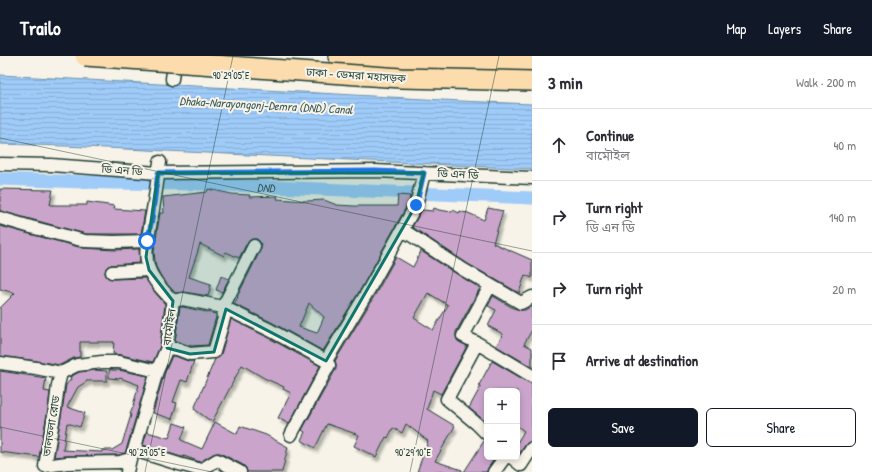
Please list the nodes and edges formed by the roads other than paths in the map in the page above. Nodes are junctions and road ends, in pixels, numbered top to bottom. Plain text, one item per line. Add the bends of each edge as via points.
1 (85, 56) edge
2 (175, 56) edge
3 (338, 56) edge
4 (532, 64) edge
5 (172, 79) dead end
6 (532, 81) edge
7 (0, 164) edge
8 (160, 167) junction
9 (424, 173) junction
10 (532, 178) edge
11 (0, 218) edge
12 (402, 230) junction
13 (147, 241) junction
14 (254, 246) dead end
15 (149, 270) junction
16 (112, 272) dead end
17 (490, 286) junction
18 (532, 297) edge
19 (173, 302) junction
20 (223, 307) junction
21 (477, 343) junction
22 (167, 348) junction
23 (326, 361) junction
24 (0, 363) edge
25 (157, 371) junction
26 (60, 373) junction
27 (532, 376) edge
28 (484, 431) edge
29 (291, 435) dead end
30 (532, 448) edge
31 (132, 454) junction
32 (502, 460) edge
33 (515, 460) edge
34 (127, 472) edge
35 (240, 472) edge
36 (494, 472) edge

1 - 6 main road, ঢাকা - ডেমরা মহাসড়ক, bridge via 401,78
2 - 5 street
3 - 4 main road, ঢাকা - ডেমরা মহাসড়ক
7 - 8 street, ডি এন ডি
8 - 9 street, ডি এন ডি
8 - 13 street, বামৌইল
9 - 10 street, ডি এন ডি
9 - 12 street via 417,202
11 - 13 street via 85,241
12 - 17 street
12 - 23 street
13 - 15 street, বামৌইল via 146,257
14 - 20 street
15 - 16 street
15 - 19 street, বামৌইল
17 - 18 street via 520,302
17 - 21 street via 463,336
19 - 20 street via 183,299
19 - 22 street, বামৌইল
20 - 22 street via 224,318 214,352 190,354
20 - 23 street
21 - 27 street
21 - 28 street via 447,399
22 - 25 street, বামৌইল
23 - 29 street via 328,366
24 - 26 street
25 - 26 street via 119,362 102,362 77,365
25 - 31 street, বামৌইল
26 - 31 street, তালতলা রোড via 45,466 120,462
30 - 33 street via 521,465
31 - 34 street, বামৌইল
31 - 35 street via 201,470 217,460
32 - 36 street

